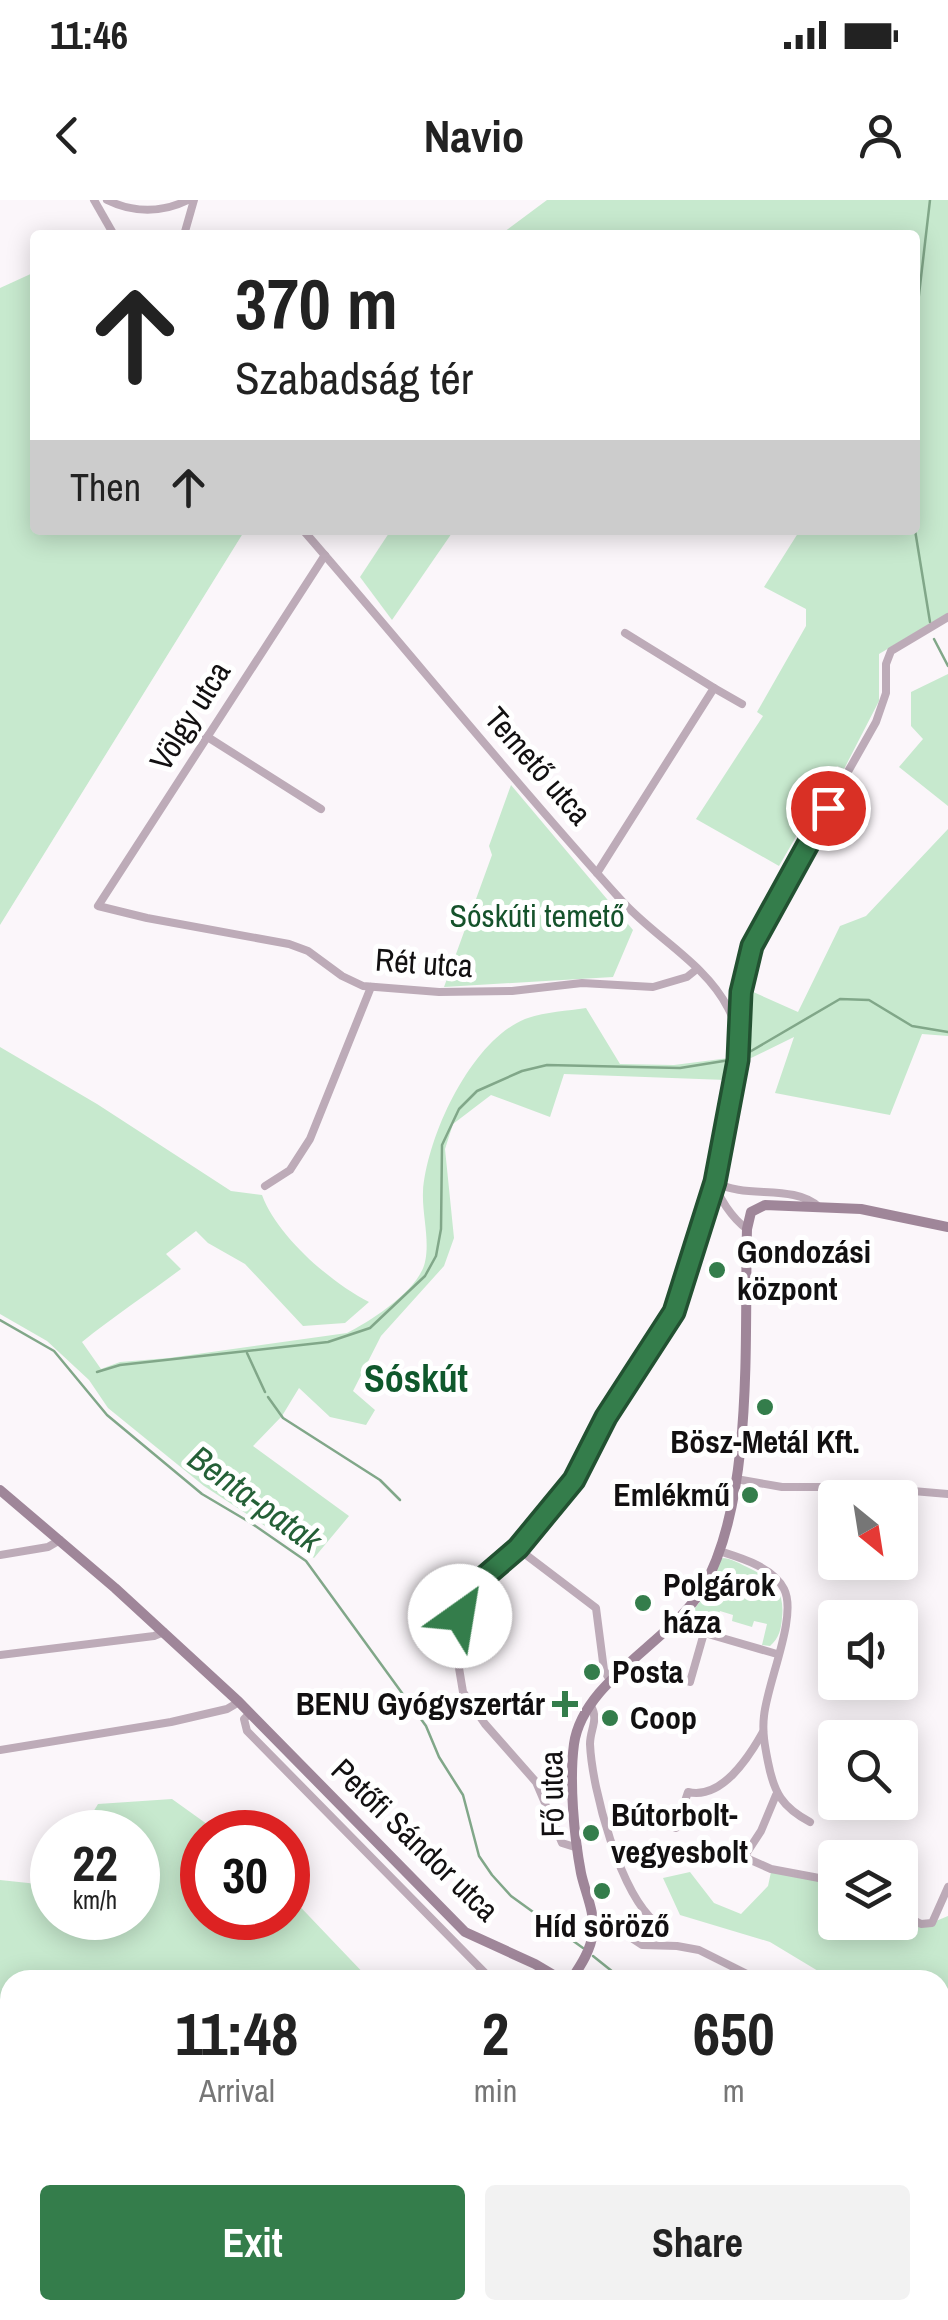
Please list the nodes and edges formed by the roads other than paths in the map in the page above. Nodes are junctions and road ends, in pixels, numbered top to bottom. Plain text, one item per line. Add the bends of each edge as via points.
1 (94, 200) edge
2 (107, 200) edge
3 (191, 200) edge
4 (111, 230) edge
5 (185, 230) edge
6 (308, 535) edge
7 (325, 555) junction
8 (948, 617) edge
9 (625, 633) dead end
10 (714, 688) junction
11 (742, 704) dead end
12 (206, 736) junction
13 (321, 809) dead end
14 (598, 873) junction
15 (98, 906) joint
16 (697, 969) junction
17 (371, 987) junction
18 (741, 992) junction
19 (723, 998) junction
20 (737, 1029) junction
21 (715, 1182) junction
22 (265, 1186) dead end
23 (819, 1207) junction
24 (706, 1210) junction
25 (729, 1210) junction
26 (948, 1227) edge
27 (747, 1229) junction
28 (736, 1479) junction
29 (948, 1494) edge
30 (2, 1495) edge
31 (60, 1540) junction
32 (518, 1548) junction
33 (718, 1551) junction
34 (0, 1554) edge
35 (678, 1619) junction
36 (164, 1632) junction
37 (704, 1632) junction
38 (777, 1654) junction
39 (0, 1655) edge
40 (611, 1682) junction
41 (690, 1682) dead end
42 (239, 1702) junction
43 (591, 1706) junction
44 (250, 1712) junction
45 (763, 1732) junction
46 (0, 1750) edge
47 (753, 1750) junction
48 (766, 1752) junction
49 (776, 1795) junction
50 (810, 1822) dead end
51 (676, 1828) dead end
52 (578, 1848) junction
53 (818, 1878) edge
54 (948, 1887) edge
55 (918, 1922) edge
56 (656, 1924) dead end
57 (593, 1926) junction
58 (482, 1970) edge
59 (545, 1970) edge
60 (578, 1970) edge
61 (739, 1970) edge

1 - 4 street
2 - 3 street via 150,210
3 - 5 street
6 - 7 street, Temető utca
7 - 12 street, Völgy utca
7 - 14 street, Temető utca
8 - 18 street via 888,656 876,722 758,931
9 - 10 street
10 - 11 street
10 - 14 street
12 - 13 street
12 - 15 street, Völgy utca
14 - 16 street, Temető utca
15 - 17 street, Rét utca via 290,944
16 - 17 street, Rét utca via 653,987
16 - 19 street, Temető utca
17 - 22 street via 310,1139 290,1170
18 - 19 street
18 - 20 street
19 - 20 street, Temető utca
20 - 21 street via 738,1060
21 - 23 street via 730,1190 803,1196
21 - 24 street
21 - 25 street
23 - 26 street
23 - 27 street via 760,1206
24 - 25 street
24 - 32 street via 674,1312 574,1480
25 - 27 street
27 - 28 street, Fő utca
28 - 29 street
28 - 33 street, Fő utca
30 - 31 street, Petőfi Sándor utca
31 - 34 street
31 - 36 street, Petőfi Sándor utca
32 - 40 street via 596,1608
32 - 52 street via 482,1579 464,1607 456,1650 460,1684 484,1724 536,1782 562,1843
33 - 35 street, Fő utca via 701,1591
33 - 38 street via 765,1570 786,1591 788,1622
35 - 37 street
35 - 40 street, Fő utca
36 - 39 street
36 - 42 street, Petőfi Sándor utca
37 - 38 street
37 - 41 street
38 - 45 street
40 - 43 street, Fő utca
42 - 44 street, Petőfi Sándor utca
42 - 46 street via 171,1722
43 - 52 street, Fő utca via 574,1745
43 - 56 street via 591,1748 609,1838 628,1884
44 - 58 street, Petőfi Sándor utca via 243,1724 247,1731
44 - 59 street, Petőfi Sándor utca via 466,1932
45 - 47 street
45 - 48 street
47 - 48 street
47 - 51 street via 729,1778 703,1793 688,1792
48 - 49 street
49 - 50 street
49 - 53 street via 744,1857
52 - 57 street, Fő utca
54 - 55 street via 932,1923
57 - 60 street
57 - 61 street via 607,1922 642,1945 699,1950

